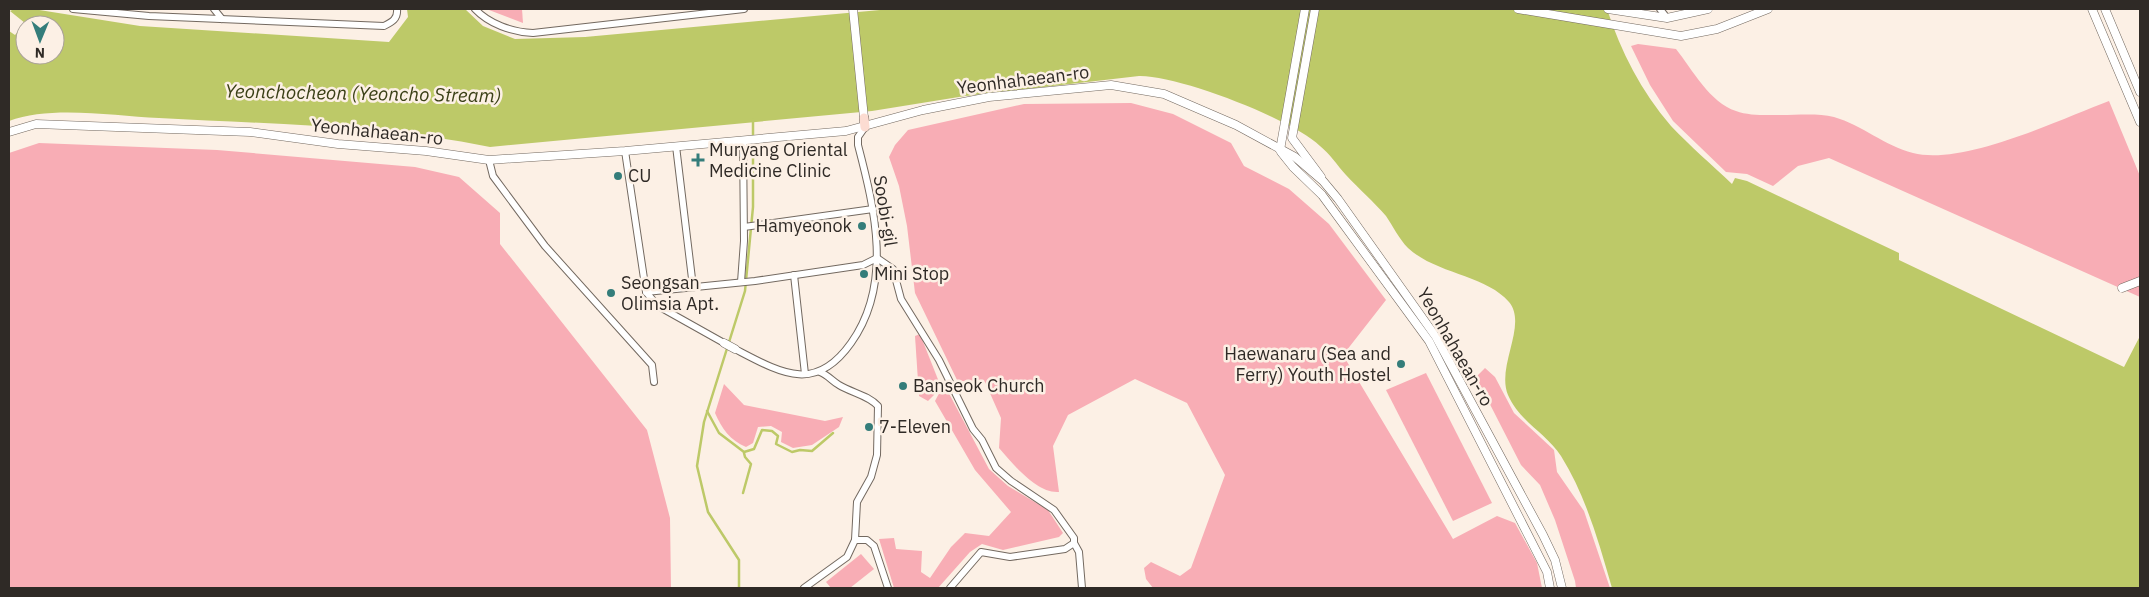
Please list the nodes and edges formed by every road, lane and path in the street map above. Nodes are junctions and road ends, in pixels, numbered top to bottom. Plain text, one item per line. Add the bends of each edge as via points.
1 (73, 9) edge
2 (214, 9) edge
3 (397, 9) edge
4 (474, 9) edge
5 (744, 9) edge
6 (853, 9) edge
7 (1305, 9) edge
8 (1315, 9) edge
9 (1518, 9) edge
10 (1608, 9) edge
11 (1660, 9) edge
12 (1708, 9) edge
13 (1768, 9) edge
14 (2092, 9) edge
15 (2105, 9) edge
16 (682, 12) edge
17 (1666, 18) junction
18 (222, 19) junction
19 (2140, 92) edge
20 (864, 122) junction
21 (2140, 122) edge
22 (9, 132) edge
23 (743, 140) junction
24 (676, 146) junction
25 (1280, 150) junction
26 (625, 151) junction
27 (489, 160) junction
28 (1323, 181) junction
29 (873, 209) junction
30 (744, 227) junction
31 (877, 258) junction
32 (794, 275) junction
33 (2140, 281) edge
34 (741, 282) junction
35 (693, 287) junction
36 (2122, 288) dead end
37 (646, 292) junction
38 (724, 343) joint
39 (736, 349) joint
40 (820, 372) junction
41 (805, 374) junction
42 (654, 382) dead end
43 (855, 540) junction
44 (1074, 543) junction
45 (804, 588) edge
46 (888, 588) edge
47 (950, 588) edge
48 (1082, 588) edge
49 (1550, 588) edge
50 (1562, 588) edge

1 - 18 street
2 - 18 street
3 - 18 street via 393,21 384,26
4 - 16 street via 502,26 517,32 533,33
5 - 16 street
6 - 20 street
7 - 25 street
8 - 28 street via 1292,138
9 - 13 street via 1681,36 1717,29
10 - 17 street
11 - 17 street
12 - 17 street
14 - 21 street
15 - 19 street
20 - 23 street, Yeonhahaean-ro
20 - 25 street, Yeonhahaean-ro via 989,97 1111,85 1164,94 1236,125
20 - 29 street, Soobi-gil via 858,145
22 - 27 street, Yeonhahaean-ro via 36,124 250,132
23 - 24 street, Yeonhahaean-ro
23 - 30 street
24 - 26 street, Yeonhahaean-ro
24 - 35 street
25 - 28 street, Yeonhahaean-ro via 1295,157
25 - 49 street, Yeonhahaean-ro via 1322,195 1429,341 1547,572
26 - 27 street, Yeonhahaean-ro
26 - 37 street
27 - 42 street via 493,176 545,246 652,365
28 - 50 street, Yeonhahaean-ro via 1400,283 1436,337 1555,560
29 - 30 street
29 - 31 street, Soobi-gil
30 - 34 street
31 - 32 street via 863,265
31 - 40 street, Soobi-gil via 869,309 856,336 841,357
31 - 44 street via 893,269 902,299 939,360 996,468 1054,510 1074,538
32 - 34 street
32 - 41 street
33 - 36 street
34 - 35 street
35 - 37 street
37 - 38 street via 658,306
38 - 39 street
39 - 41 street, Soobi-gil via 779,370
40 - 41 street, Soobi-gil
40 - 43 street via 878,406 877,455 871,477 857,502
43 - 45 street via 847,557
43 - 46 street via 867,540 874,546
44 - 47 street via 1065,549 1010,557 981,552
44 - 48 street via 1079,552

